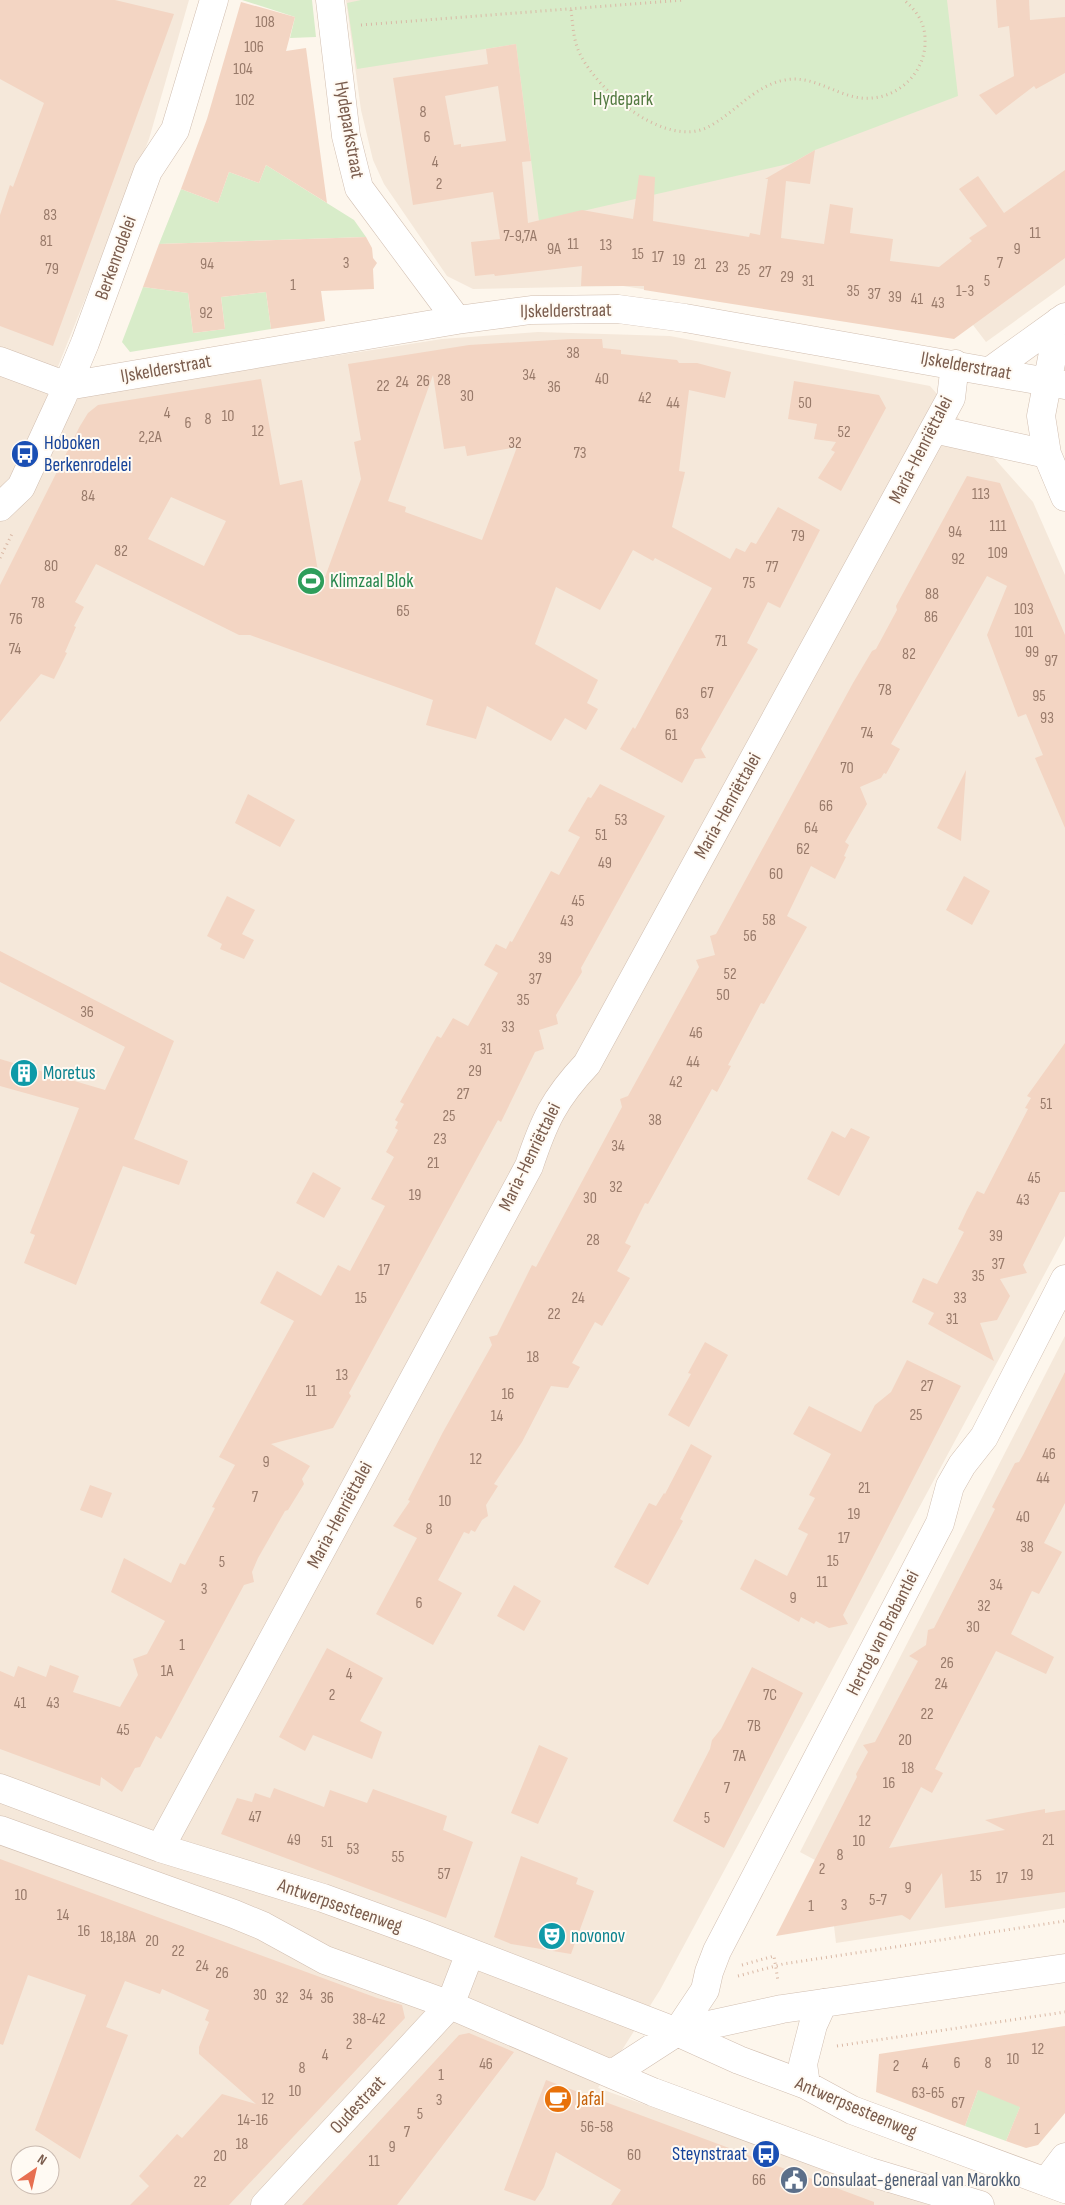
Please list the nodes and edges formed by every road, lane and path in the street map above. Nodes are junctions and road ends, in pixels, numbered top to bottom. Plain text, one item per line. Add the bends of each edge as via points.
1 (214, 0) edge
2 (330, 0) edge
3 (684, 0) edge
4 (904, 0) edge
5 (571, 10) junction
6 (333, 28) junction
7 (1062, 319) edge
8 (457, 320) junction
9 (0, 361) edge
10 (955, 364) junction
11 (990, 371) junction
12 (1056, 383) edge
13 (67, 386) junction
14 (934, 429) junction
15 (1048, 454) junction
16 (1065, 497) edge
17 (0, 507) edge
18 (1065, 1279) edge
19 (0, 1788) edge
20 (0, 1830) edge
21 (160, 1848) junction
22 (1065, 1921) edge
23 (470, 1953) junction
24 (1065, 1968) edge
25 (705, 1988) junction
26 (823, 2003) junction
27 (450, 2005) junction
28 (1065, 2012) edge
29 (744, 2017) junction
30 (677, 2032) junction
31 (808, 2042) junction
32 (612, 2074) junction
33 (806, 2085) junction
34 (1065, 2157) edge
35 (1055, 2186) edge
36 (265, 2205) edge
37 (980, 2205) edge

1 - 13 street, Berkenrodelei via 175,130 148,171
2 - 6 street, Hydeparkstraat
3 - 5 path
4 - 5 path via 921,21 926,43 922,64 901,88 861,98 809,82 787,79 767,86 708,127 696,131 670,128 644,119 608,92 580,54 574,38
5 - 6 path
6 - 8 street, Hydeparkstraat via 346,136 360,188
7 - 11 street
7 - 12 street
8 - 10 street, IJskelderstraat via 531,310 618,310 685,318
8 - 13 street, IJskelderstraat
9 - 13 street
10 - 11 street, IJskelderstraat
10 - 14 street, Maria-Henriëttalei via 952,398
11 - 12 street, IJskelderstraat
12 - 15 street via 1041,416
13 - 17 street, Berkenrodelei via 21,487
14 - 15 street
14 - 21 street, Maria-Henriëttalei via 587,1064 563,1089 541,1128 529,1166
15 - 16 street
18 - 25 street, Hertog van Brabantlei via 984,1437 950,1486 940,1523 717,1951
19 - 21 street, Antwerpsesteenweg
20 - 27 street via 234,1914 325,1960
21 - 23 street, Antwerpsesteenweg via 324,1898
22 - 25 path via 783,1964
23 - 27 street
23 - 30 street, Antwerpsesteenweg
24 - 26 street
25 - 29 street via 720,2007
25 - 30 street, Hertog van Brabantlei
26 - 29 street
26 - 31 street
27 - 32 street
27 - 36 street, Oudestraat
28 - 31 path via 844,2046
29 - 30 street
30 - 32 street
30 - 33 street, Antwerpsesteenweg
31 - 33 street via 803,2064
32 - 37 street via 870,2172
33 - 35 street, Antwerpsesteenweg via 852,2110
34 - 35 street

